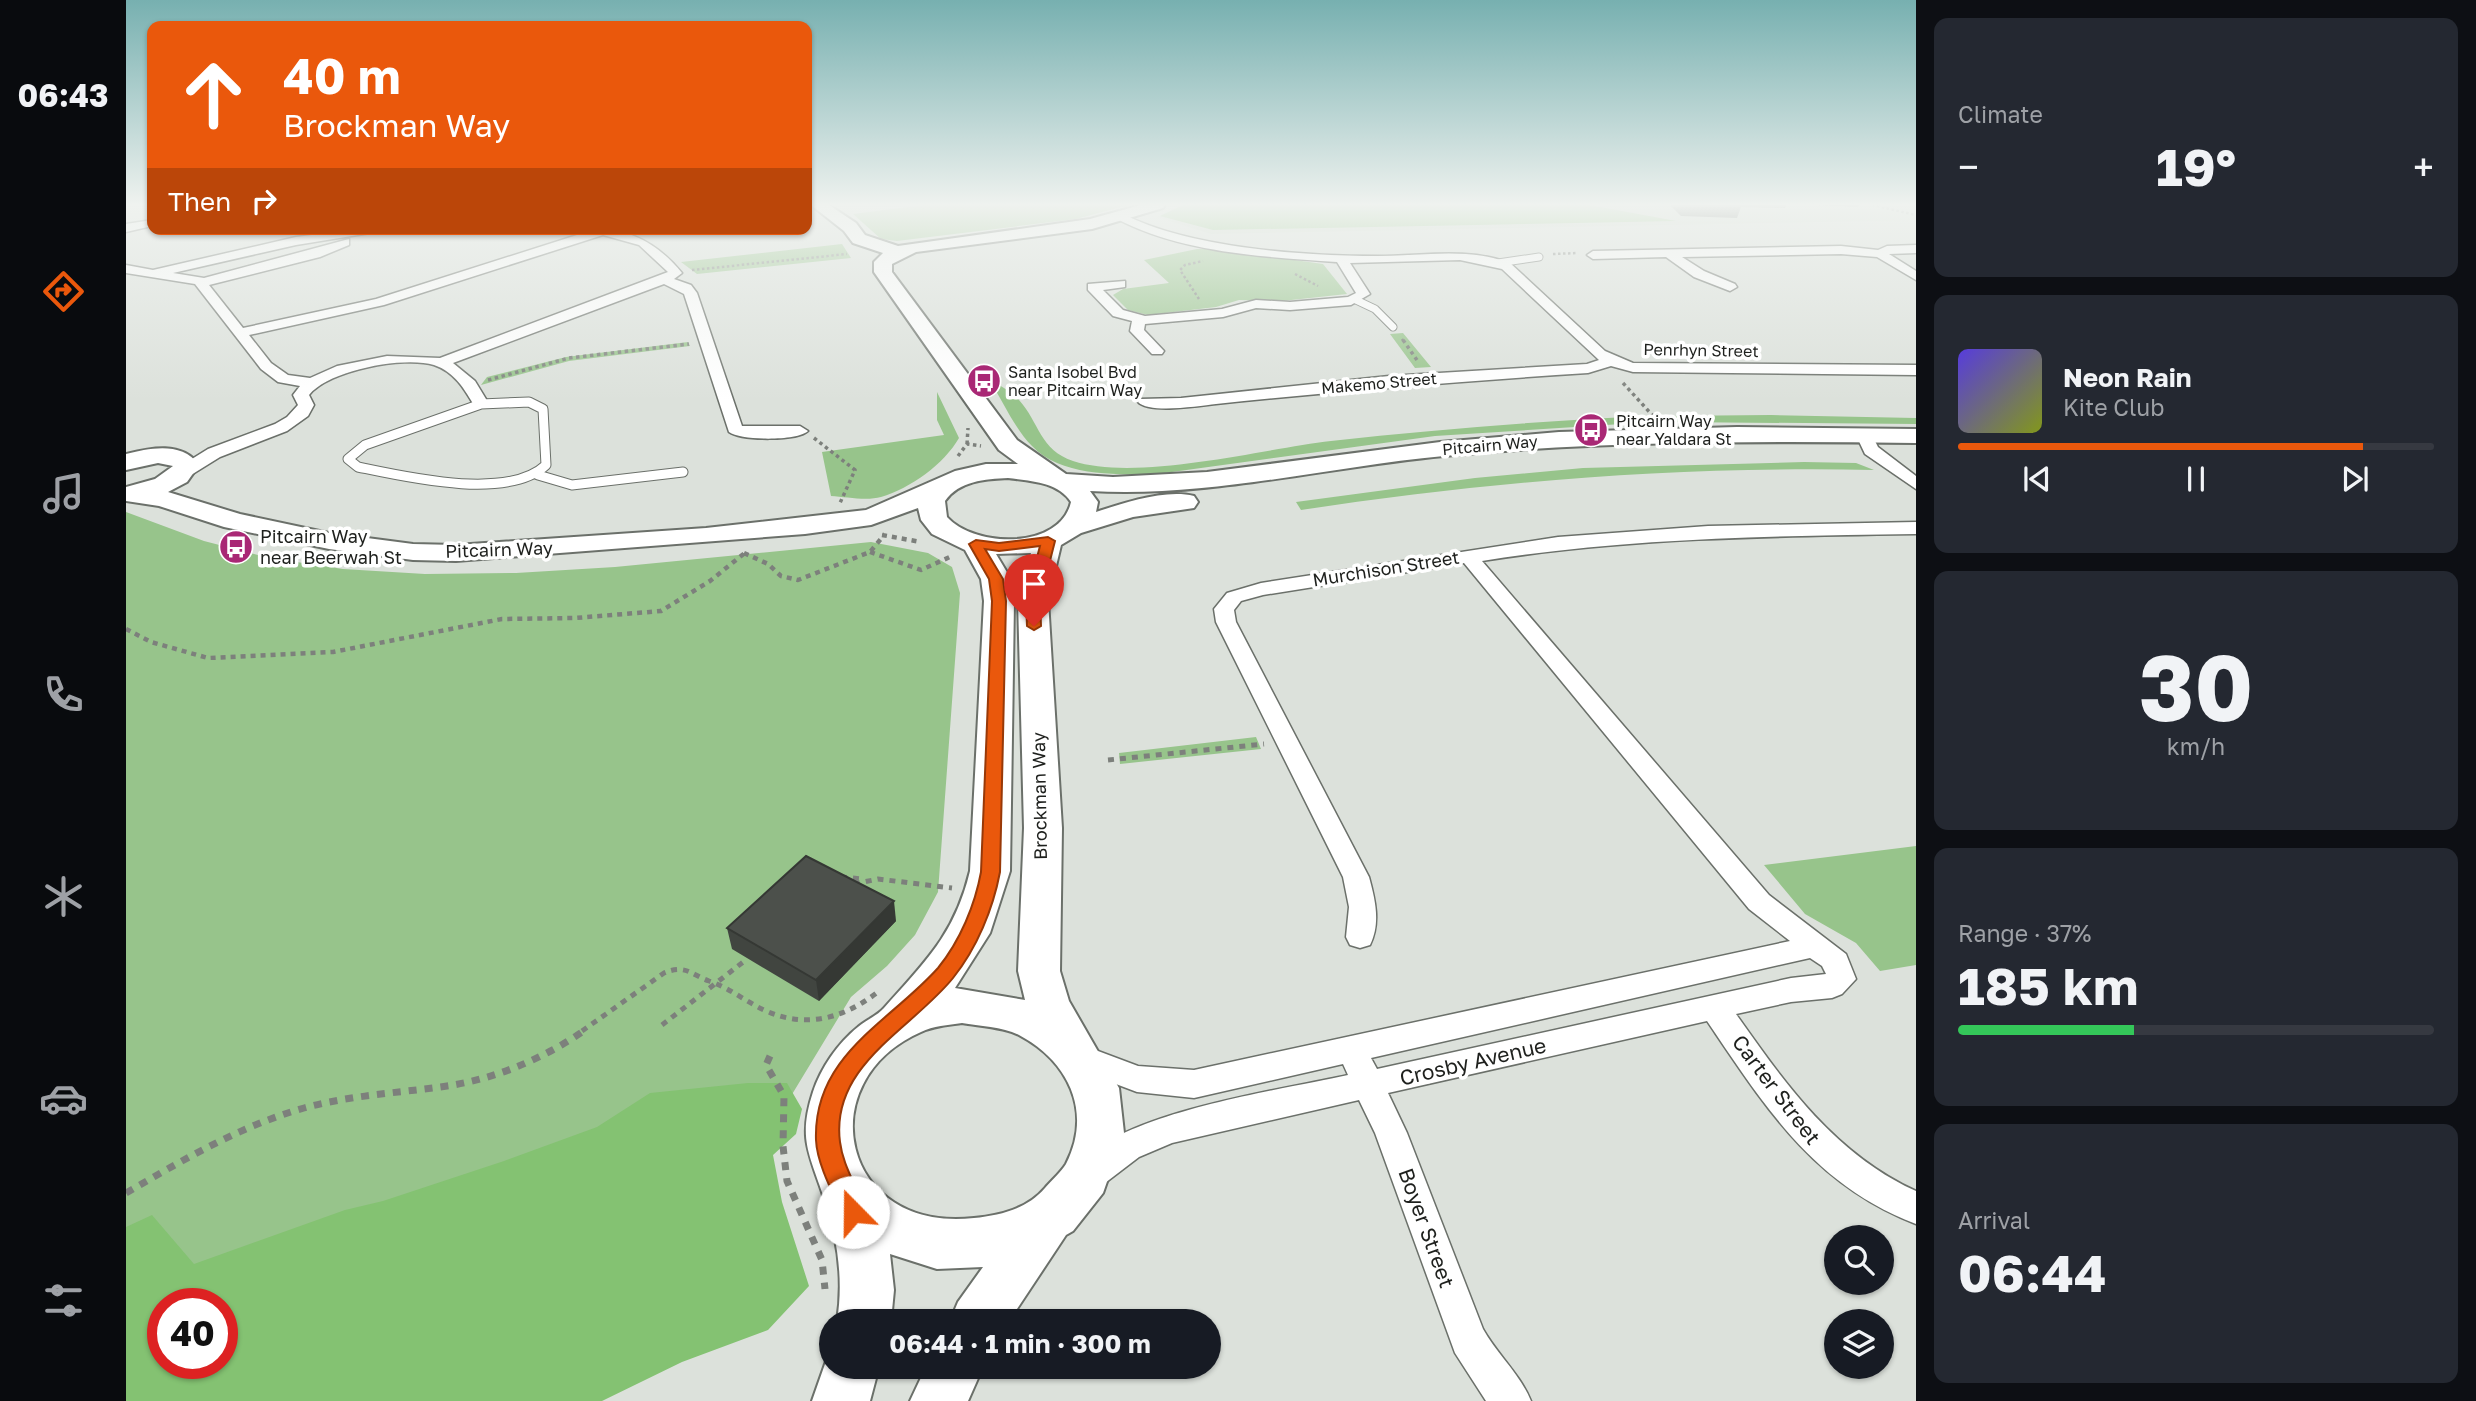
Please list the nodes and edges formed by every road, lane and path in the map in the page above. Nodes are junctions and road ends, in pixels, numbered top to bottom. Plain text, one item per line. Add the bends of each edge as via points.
1 (130, 270) edge
2 (167, 270) edge
3 (251, 270) edge
4 (477, 270) edge
5 (675, 270) edge
6 (883, 270) edge
7 (1180, 270) edge
8 (1347, 270) edge
9 (1509, 270) edge
10 (1694, 270) edge
11 (155, 273) junction
12 (1293, 273) dead end
13 (1079, 275) dead end
14 (664, 280) junction
15 (201, 283) junction
16 (1120, 284) dead end
17 (1093, 287) junction
18 (1730, 287) dead end
19 (1356, 300) junction
20 (1338, 303) junction
21 (1210, 314) junction
22 (1139, 320) junction
23 (1393, 327) joint
24 (240, 332) junction
25 (707, 342) junction
26 (1157, 351) dead end
27 (440, 363) junction
28 (1606, 364) junction
29 (1916, 370) edge
30 (1430, 378) junction
31 (310, 383) junction
32 (471, 385) junction
33 (1146, 402) dead end
34 (481, 404) junction
35 (988, 416) junction
36 (1647, 420) dead end
37 (800, 431) joint
38 (1916, 436) edge
39 (1886, 446) edge
40 (126, 448) edge
41 (126, 462) edge
42 (173, 465) junction
43 (1916, 466) edge
44 (683, 472) dead end
45 (538, 475) junction
46 (967, 475) junction
47 (1058, 479) junction
48 (1916, 484) edge
49 (941, 489) junction
50 (128, 494) edge
51 (840, 504) dead end
52 (196, 508) junction
53 (805, 526) junction
54 (1916, 528) edge
55 (873, 534) dead end
56 (1063, 534) junction
57 (885, 535) junction
58 (952, 549) junction
59 (870, 552) junction
60 (1468, 556) junction
61 (126, 629) edge
62 (1287, 741) junction
63 (1108, 760) dead end
64 (834, 880) edge
65 (868, 880) junction
66 (845, 890) edge
67 (951, 896) dead end
68 (1759, 902) junction
69 (1360, 937) dead end
70 (1830, 955) junction
71 (1758, 957) junction
72 (747, 959) edge
73 (714, 982) junction
74 (887, 1007) junction
75 (1715, 1008) junction
76 (662, 1025) dead end
77 (1351, 1048) junction
78 (1076, 1051) junction
79 (771, 1056) dead end
80 (1368, 1085) junction
81 (1087, 1177) junction
82 (126, 1193) edge
83 (848, 1194) junction
84 (1916, 1208) edge
85 (1049, 1218) junction
86 (843, 1309) edge
87 (848, 1309) edge
88 (985, 1309) edge
89 (847, 1379) edge
90 (949, 1379) edge
91 (841, 1401) edge
92 (939, 1401) edge
93 (1511, 1401) edge

1 - 11 street
2 - 11 street
3 - 15 street
4 - 24 street via 379,302
5 - 14 street
6 - 35 main road
7 - 21 path
8 - 19 street via 1363,294
9 - 28 street
10 - 18 street
11 - 15 street
12 - 20 path
13 - 17 street
14 - 25 street via 690,293
14 - 27 street
15 - 24 street
16 - 17 street
17 - 22 street via 1118,313
19 - 20 street
19 - 23 lane via 1375,309
20 - 21 street via 1256,304
21 - 22 street
22 - 26 street via 1137,331
23 - 30 path
24 - 31 street via 266,366 283,379
25 - 32 path via 569,358
25 - 37 street via 735,429 743,434
27 - 31 street via 418,358 383,361
27 - 32 street
28 - 29 street, Penrhyn Street
28 - 30 street, Makemo Street
28 - 36 path via 1654,414
30 - 33 street, Makemo Street via 1181,403
31 - 42 street via 301,395 306,405 301,416 212,454
32 - 34 street
34 - 45 lane via 528,402 543,409 546,465
34 - 45 lane via 365,445 348,459 358,467 436,480 500,483
35 - 46 main road via 982,444
35 - 47 main road via 1008,444
37 - 51 path via 822,442 855,470
38 - 39 main road, Pitcairn Way
39 - 43 street
39 - 47 main road, Pitcairn Way via 1742,432 1531,440 1175,484 1107,486
39 - 48 street
39 - 56 main road, Pitcairn Way via 1723,448 1457,463 1129,510
40 - 42 main road
41 - 42 main road
42 - 50 main road via 161,486
42 - 52 main road
44 - 45 lane via 572,485
46 - 47 main road, Pitcairn Way via 1008,470
46 - 49 main road, Pitcairn Way
47 - 56 main road, Brockman Way via 1079,492 1086,503 1085,514
49 - 53 main road, Pitcairn Way via 871,517
49 - 58 main road via 932,500 930,513
50 - 52 main road, Pitcairn Way
52 - 53 main road, Pitcairn Way via 274,531 370,548 424,552 512,551
53 - 58 main road, Pitcairn Way via 900,529
54 - 60 street, Murchison Street via 1670,534
55 - 57 path
56 - 58 main road, Pitcairn Way via 1012,547
56 - 78 main road, Brockman Way via 1033,600 1042,828 1039,971 1048,1003
57 - 58 path
57 - 59 path
58 - 59 path via 921,570
58 - 74 main road via 996,579 999,601 988,885 981,911 946,972
59 - 61 path via 798,580 781,576 745,552 710,581 661,611 502,619 334,652 208,658 151,642
60 - 62 street, Murchison Street via 1250,592 1227,602 1226,622
60 - 68 street
62 - 63 path
62 - 69 street, Murchison Street via 1356,877 1363,907
64 - 65 path via 850,876
65 - 66 path
65 - 67 path via 954,884
68 - 70 street
68 - 71 street via 1772,932 1771,943
70 - 71 street via 1811,947
70 - 75 street, Crosby Avenue via 1841,970 1837,984
71 - 77 street
72 - 73 path
73 - 74 path via 767,1012 805,1022
73 - 76 path
73 - 82 path via 693,968 671,970 566,1043 493,1076 303,1108 215,1142
74 - 78 main road via 992,1006 1035,1019
74 - 83 main road via 834,1092 828,1140 834,1168
75 - 80 street, Crosby Avenue
75 - 84 street, Carter Street via 1810,1139 1855,1177
77 - 78 street via 1194,1084 1137,1079
77 - 80 street, Boyer Street
78 - 81 main road, Brockman Way via 1095,1082 1102,1108 1098,1149
79 - 86 path via 766,1065 784,1096 787,1181
80 - 81 street, Crosby Avenue via 1168,1129 1127,1147
80 - 93 street, Boyer Street via 1468,1340
81 - 85 main road, Brockman Way
83 - 85 main road via 870,1217 899,1234 932,1244 1002,1241
83 - 87 main road via 867,1284
85 - 88 main road
89 - 91 main road
90 - 92 main road

